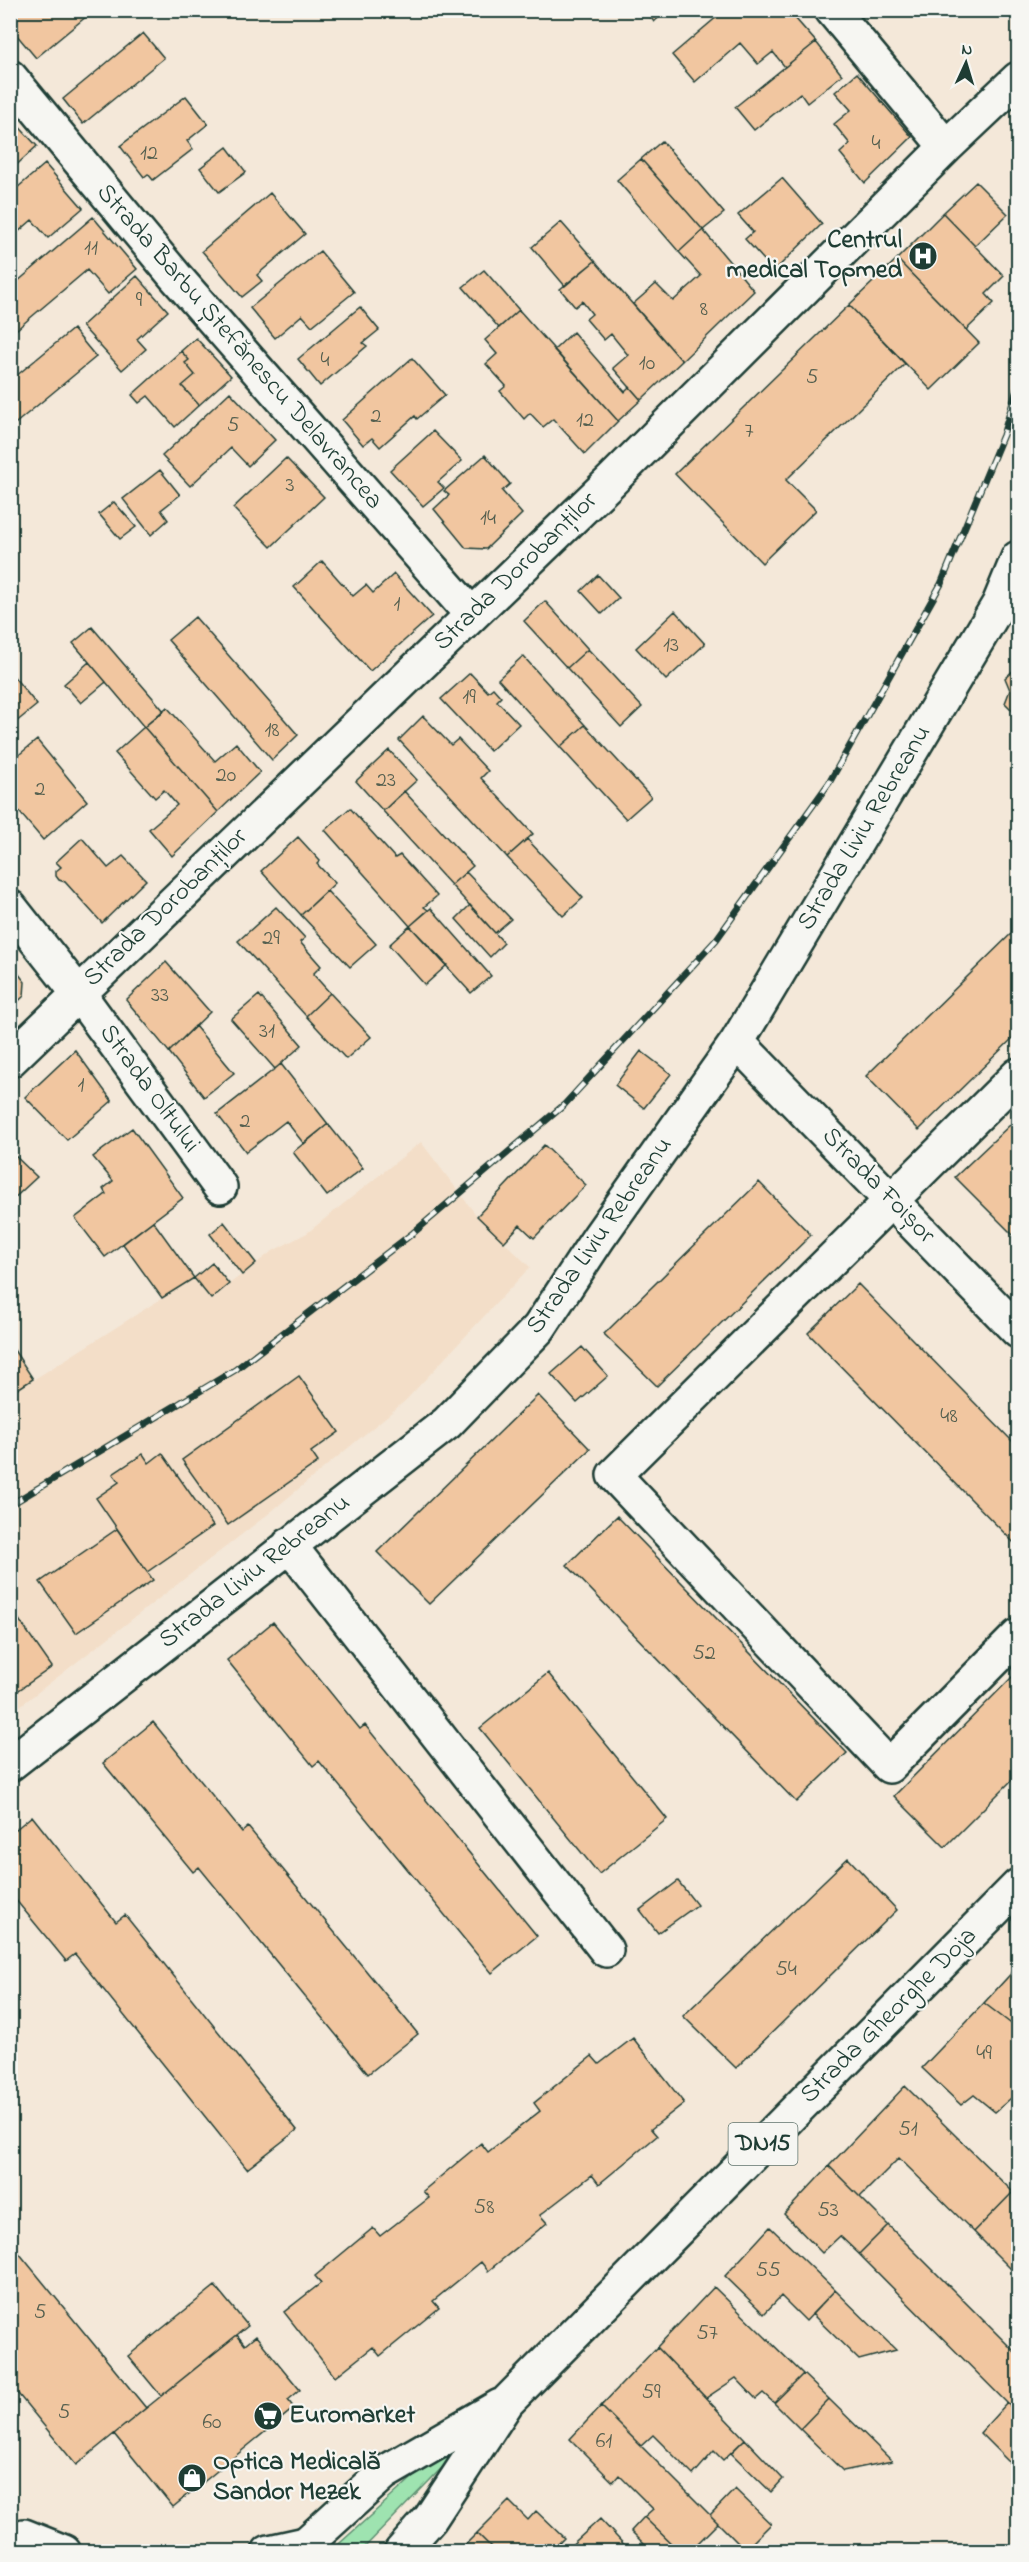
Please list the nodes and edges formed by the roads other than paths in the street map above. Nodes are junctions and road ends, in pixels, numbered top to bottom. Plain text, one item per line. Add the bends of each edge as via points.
1 (832, 10) edge
2 (10, 77) edge
3 (1018, 79) edge
4 (946, 147) junction
5 (1018, 558) edge
6 (471, 615) junction
7 (10, 908) edge
8 (78, 993) junction
9 (737, 1042) junction
10 (10, 1060) edge
11 (1018, 1075) edge
12 (220, 1187) dead end
13 (893, 1201) junction
14 (1018, 1331) edge
15 (289, 1545) junction
16 (1018, 1636) edge
17 (10, 1764) edge
18 (1018, 1886) edge
19 (606, 1950) dead end
20 (507, 2402) junction
21 (19, 2540) edge
22 (301, 2548) edge
23 (64, 2552) edge
24 (269, 2552) edge
25 (401, 2552) edge

1 - 4 street
2 - 6 street, Strada Barbu Ștefănescu Delavrancea via 174,276
3 - 4 street, Strada Dorobanților
4 - 6 street, Strada Dorobanților
5 - 9 street, Strada Liviu Rebreanu via 999,604
6 - 8 street, Strada Dorobanților
7 - 8 street, Strada Oltului
8 - 10 street, Strada Dorobanților
8 - 12 street, Strada Oltului
9 - 13 street, Strada Foișor
9 - 15 street, Strada Liviu Rebreanu via 539,1328 447,1423
11 - 13 street
13 - 14 street, Strada Foișor
13 - 16 street via 614,1475 889,1766
15 - 17 street, Strada Liviu Rebreanu
15 - 19 street
18 - 20 street, Strada Gheorghe Doja / DN15
20 - 22 street, Strada Gheorghe Doja / DN15 via 384,2473
20 - 25 street, Strada Gheorghe Doja / DN15 via 430,2519
21 - 23 street
22 - 24 street

